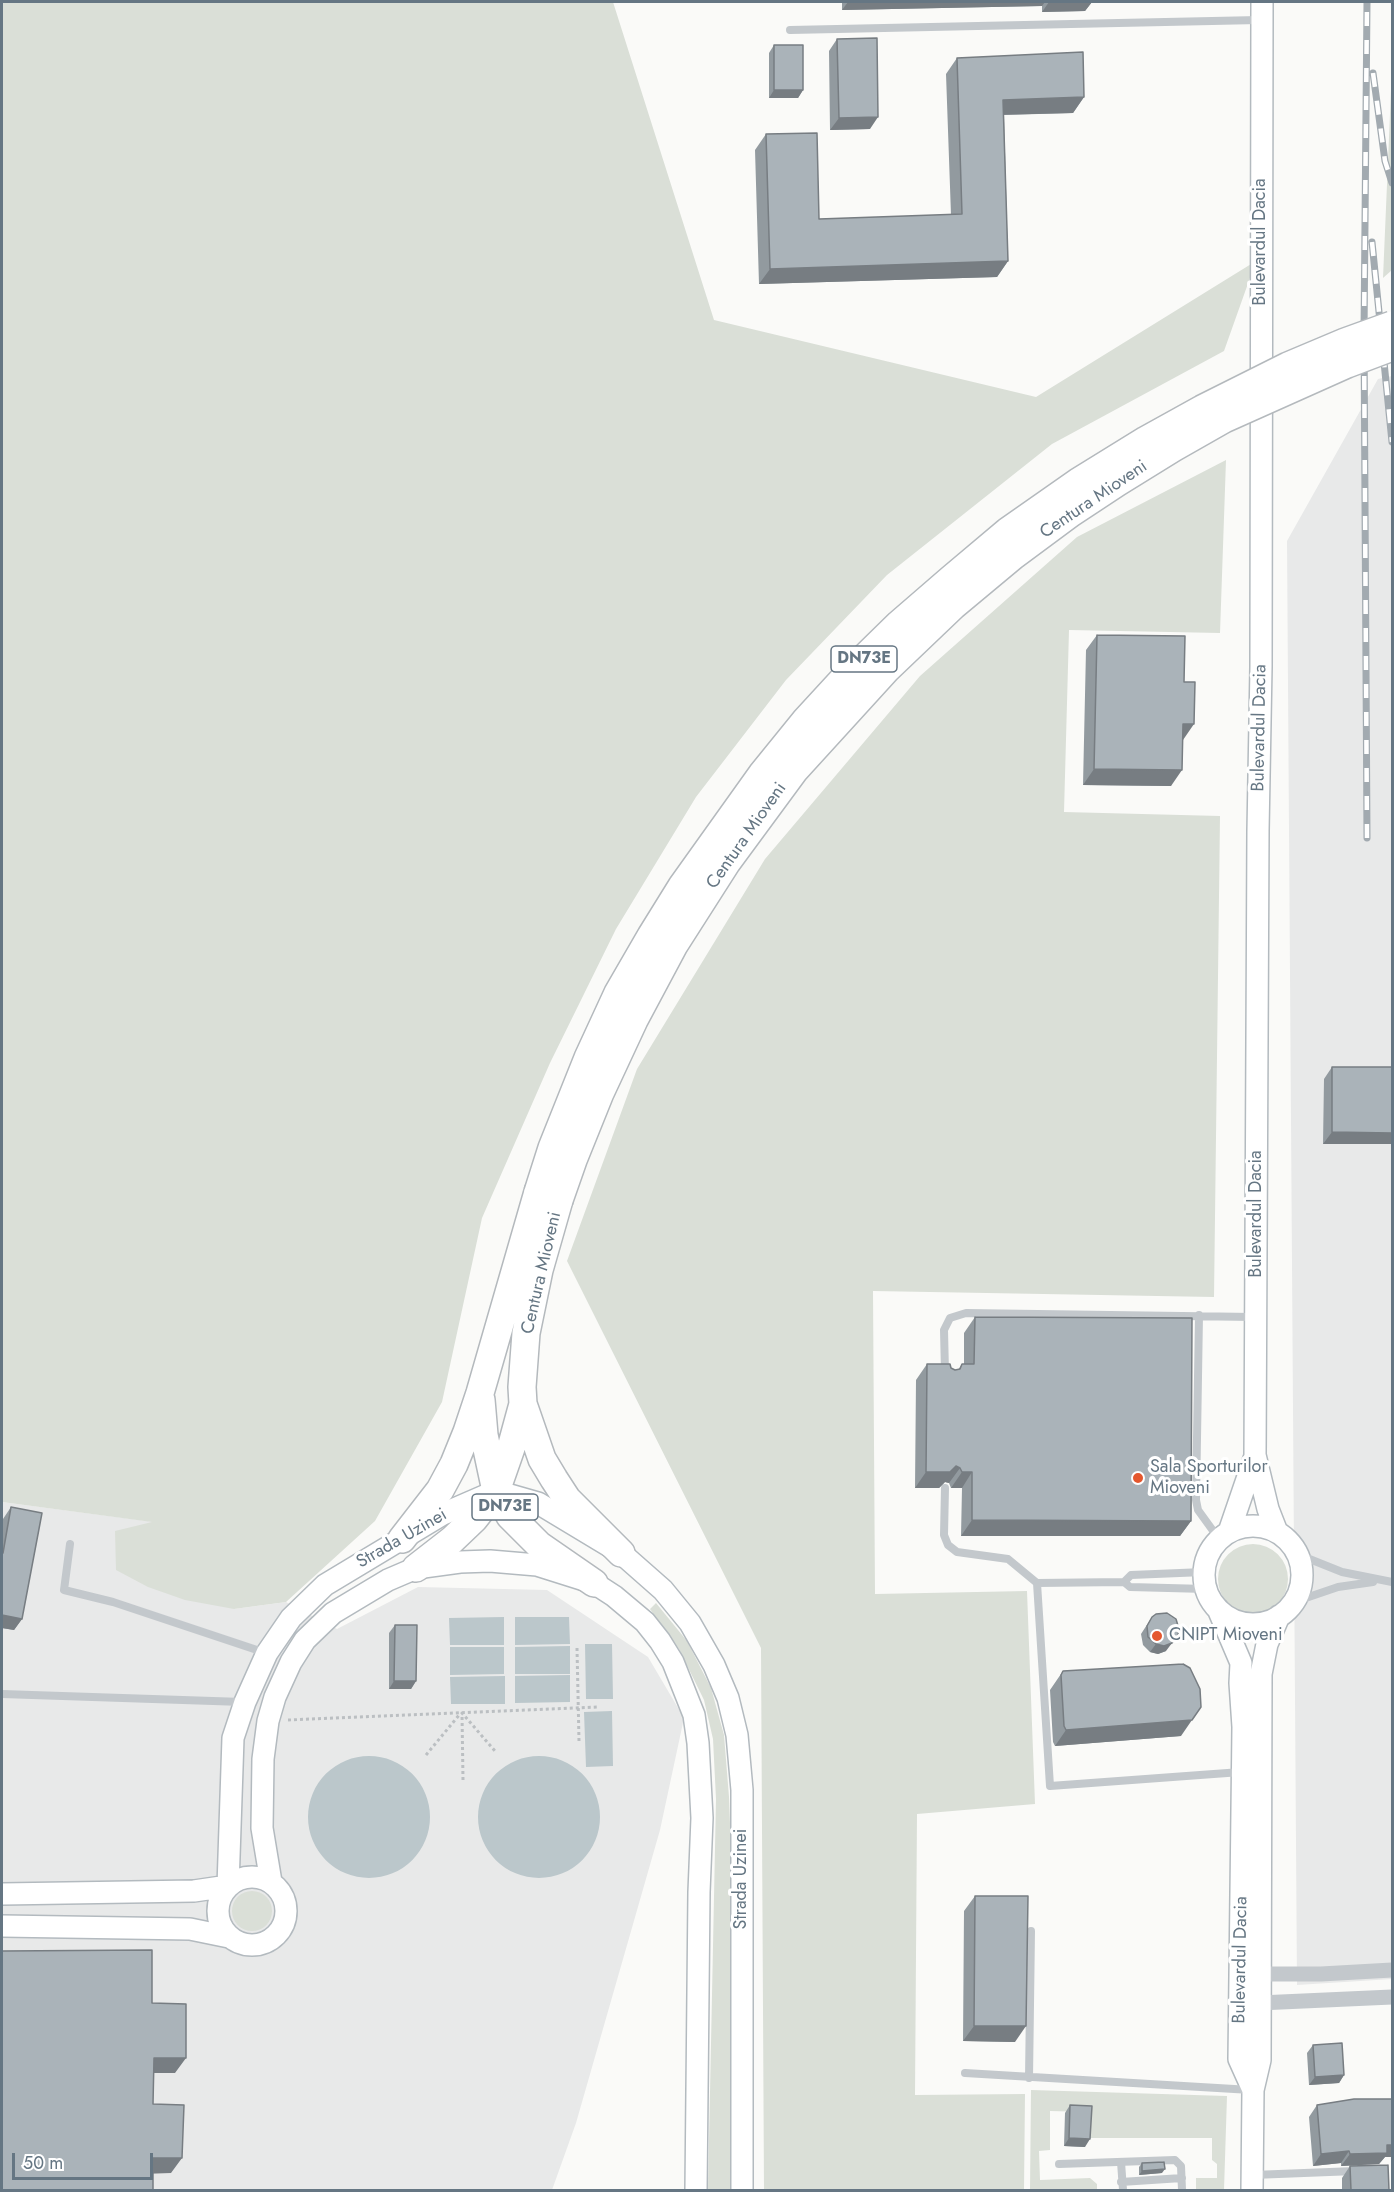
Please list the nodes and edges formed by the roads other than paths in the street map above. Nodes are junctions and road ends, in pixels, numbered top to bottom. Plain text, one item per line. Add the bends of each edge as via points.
1 (1262, 11) edge
2 (790, 30) dead end
3 (1392, 325) edge
4 (1392, 347) edge
5 (549, 1196) junction
6 (1199, 1315) junction
7 (1256, 1317) junction
8 (945, 1380) edge
9 (480, 1393) junction
10 (523, 1404) junction
11 (1255, 1455) junction
12 (945, 1488) edge
13 (496, 1491) junction
14 (1277, 1532) junction
15 (1224, 1536) junction
16 (402, 1539) junction
17 (70, 1544) dead end
18 (621, 1553) junction
19 (1297, 1554) junction
20 (416, 1568) junction
21 (1205, 1580) junction
22 (1390, 1581) edge
23 (1124, 1582) junction
24 (594, 1583) junction
25 (1037, 1583) junction
26 (1218, 1609) junction
27 (1287, 1609) junction
28 (267, 1653) junction
29 (2, 1694) edge
30 (245, 1702) junction
31 (1242, 1772) junction
32 (271, 1882) junction
33 (228, 1886) junction
34 (2, 1894) edge
35 (2, 1926) edge
36 (1031, 1931) dead end
37 (229, 1937) junction
38 (1392, 1970) edge
39 (1259, 1974) junction
40 (1392, 1997) edge
41 (1259, 2003) junction
42 (965, 2073) dead end
43 (1029, 2078) junction
44 (1253, 2090) junction
45 (1121, 2162) junction
46 (1059, 2164) dead end
47 (1369, 2171) edge
48 (1182, 2178) junction
49 (1252, 2183) edge
50 (1122, 2186) edge
51 (696, 2190) edge
52 (742, 2190) edge
53 (1182, 2190) edge

1 - 2 lane
1 - 7 street, Bulevardul Dacia
3 - 5 highway, Centura Mioveni / DN73E, bridge via 1288,366 1202,409 1078,482 1008,531 899,624 851,671 762,774 682,886 618,993 552,1148
4 - 5 highway, Centura Mioveni / DN73E, bridge via 1224,420 1118,483 1013,556 887,669 788,779 727,862 674,945 634,1020 573,1160
5 - 9 highway, Centura Mioveni / DN73E
5 - 10 highway, Centura Mioveni / DN73E via 526,1333
6 - 7 lane
6 - 8 lane via 966,1313 950,1318 944,1330
6 - 15 lane via 1196,1500 1198,1510
7 - 11 street, Bulevardul Dacia
9 - 13 highway, DN73E
9 - 16 highway, Centura Mioveni / DN73E via 440,1490
10 - 13 highway, Centura Mioveni / DN73E
10 - 18 highway, DN73E via 542,1459 567,1499
11 - 14 street
11 - 15 street via 1246,1488
12 - 25 lane via 944,1535 948,1545 957,1552 1008,1559
13 - 16 street, Strada Uzinei via 443,1514
13 - 18 street, Strada Uzinei via 538,1503
13 - 20 highway, Centura Mioveni / DN73E via 467,1526
13 - 24 highway, DN73E via 510,1516 539,1545
14 - 15 street via 1245,1527
14 - 19 street
15 - 21 street via 1212,1549
16 - 28 street, Strada Uzinei via 325,1585 297,1612
17 - 28 lane via 64,1590 113,1602
18 - 52 street, Strada Uzinei via 663,1590 690,1623 722,1682 737,1735 742,1801
19 - 22 lane via 1342,1572
19 - 27 street via 1301,1586
20 - 24 street, Strada Uzinei via 460,1562 537,1564
20 - 32 street, Strada Uzinei via 333,1612 305,1640 291,1662 268,1721 263,1759 262,1828
21 - 23 lane via 1130,1587
21 - 23 lane via 1131,1575
21 - 26 street
22 - 27 lane via 1338,1587
23 - 25 lane
24 - 51 street, Strada Uzinei via 628,1606 660,1641 686,1691 695,1724 702,1818
25 - 31 lane via 1050,1786
26 - 27 street via 1247,1624 1264,1623
26 - 31 street, Bulevardul Dacia via 1241,1663
27 - 39 street via 1267,1644 1261,1674
28 - 30 street, Strada Uzinei
29 - 30 lane
30 - 33 street, Strada Uzinei via 233,1738
31 - 44 street, Bulevardul Dacia via 1239,2058
32 - 33 street via 249,1877
32 - 37 street via 285,1900 284,1923 279,1933 260,1945 249,1946
33 - 34 street via 194,1891
33 - 37 street via 221,1896 218,1918
35 - 37 street via 190,1929
36 - 43 lane
38 - 39 street
39 - 41 street
40 - 41 street
41 - 44 street via 1260,2060
42 - 43 lane
43 - 44 lane
44 - 49 street, Bulevardul Dacia
45 - 46 lane
45 - 48 lane via 1175,2160 1182,2166
45 - 50 lane
47 - 49 lane
48 - 50 lane
48 - 53 lane

